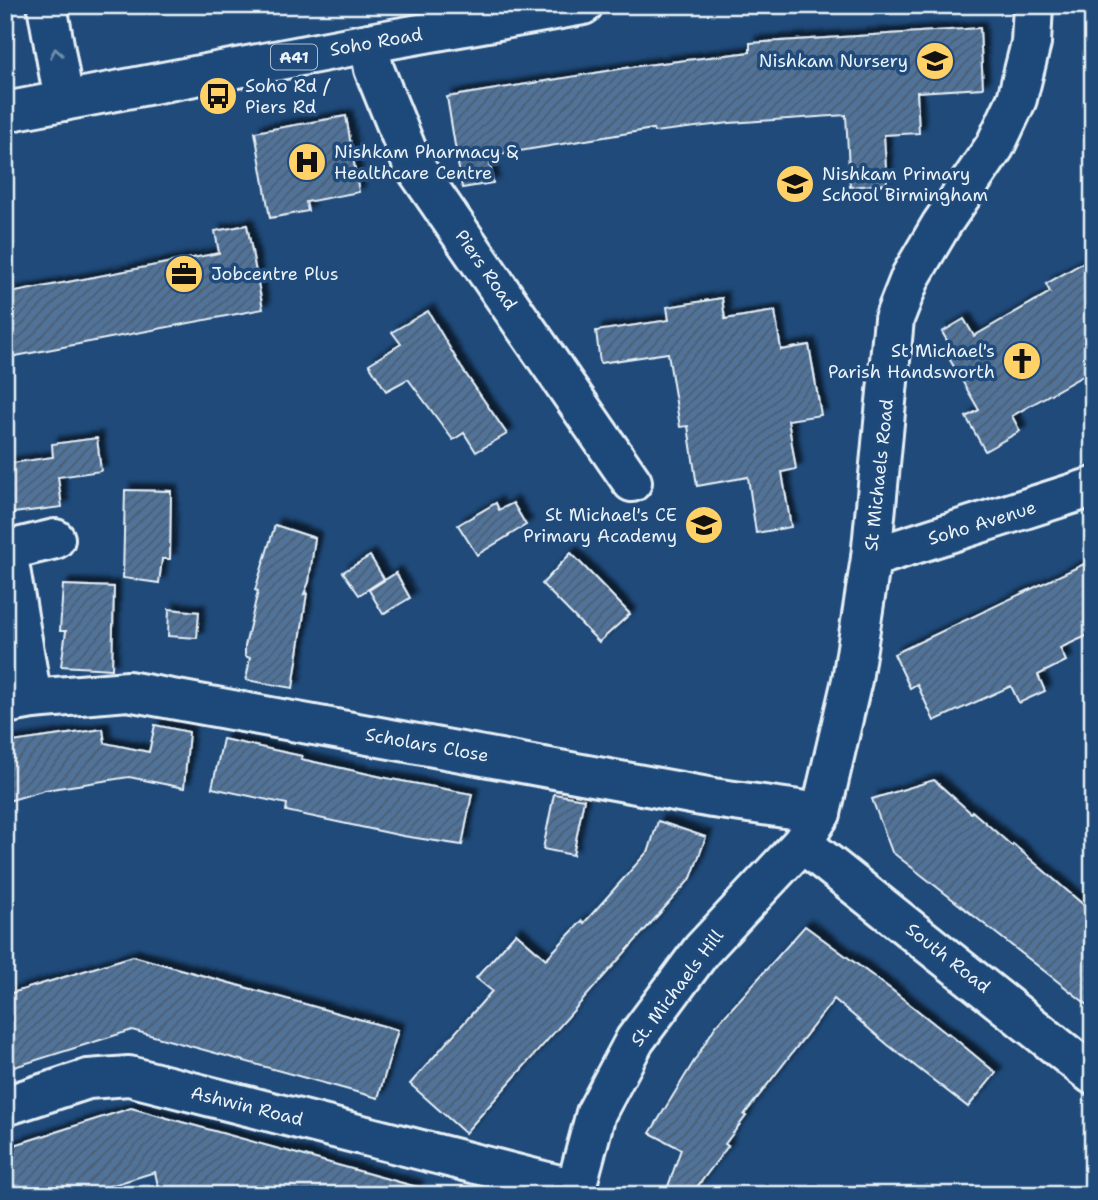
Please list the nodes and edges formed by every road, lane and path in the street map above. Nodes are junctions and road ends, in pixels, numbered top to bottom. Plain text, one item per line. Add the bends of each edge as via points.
1 (47, 5) edge
2 (583, 5) edge
3 (1033, 5) edge
4 (369, 43) junction
5 (64, 101) junction
6 (5, 112) edge
7 (632, 482) dead end
8 (1093, 487) edge
9 (55, 539) dead end
10 (6, 551) edge
11 (870, 558) junction
12 (19, 701) edge
13 (811, 828) junction
14 (1093, 1075) edge
15 (5, 1106) edge
16 (479, 1181) edge
17 (575, 1192) edge

5 -> 1 main road
2 - 4 main road, Soho Road / A41
3 - 11 main road, St Michaels Road via 1031,43 1017,99 995,146 911,276 894,320
4 - 5 main road, Soho Road / A41
4 - 7 main road, Piers Road via 374,69 412,163
5 - 6 main road, Soho Road / A41
8 - 11 main road, Soho Avenue
9 - 10 main road, Scholars Close
10 - 12 main road, Scholars Close
11 - 13 main road, St Michaels Road via 852,680
12 - 13 main road, Scholars Close via 128,691 713,798
13 - 14 main road, South Road
13 - 17 main road, St. Michaels Hill via 702,950 635,1040 596,1113
15 - 16 main road, Ashwin Road via 88,1079 129,1076
16 - 17 main road

